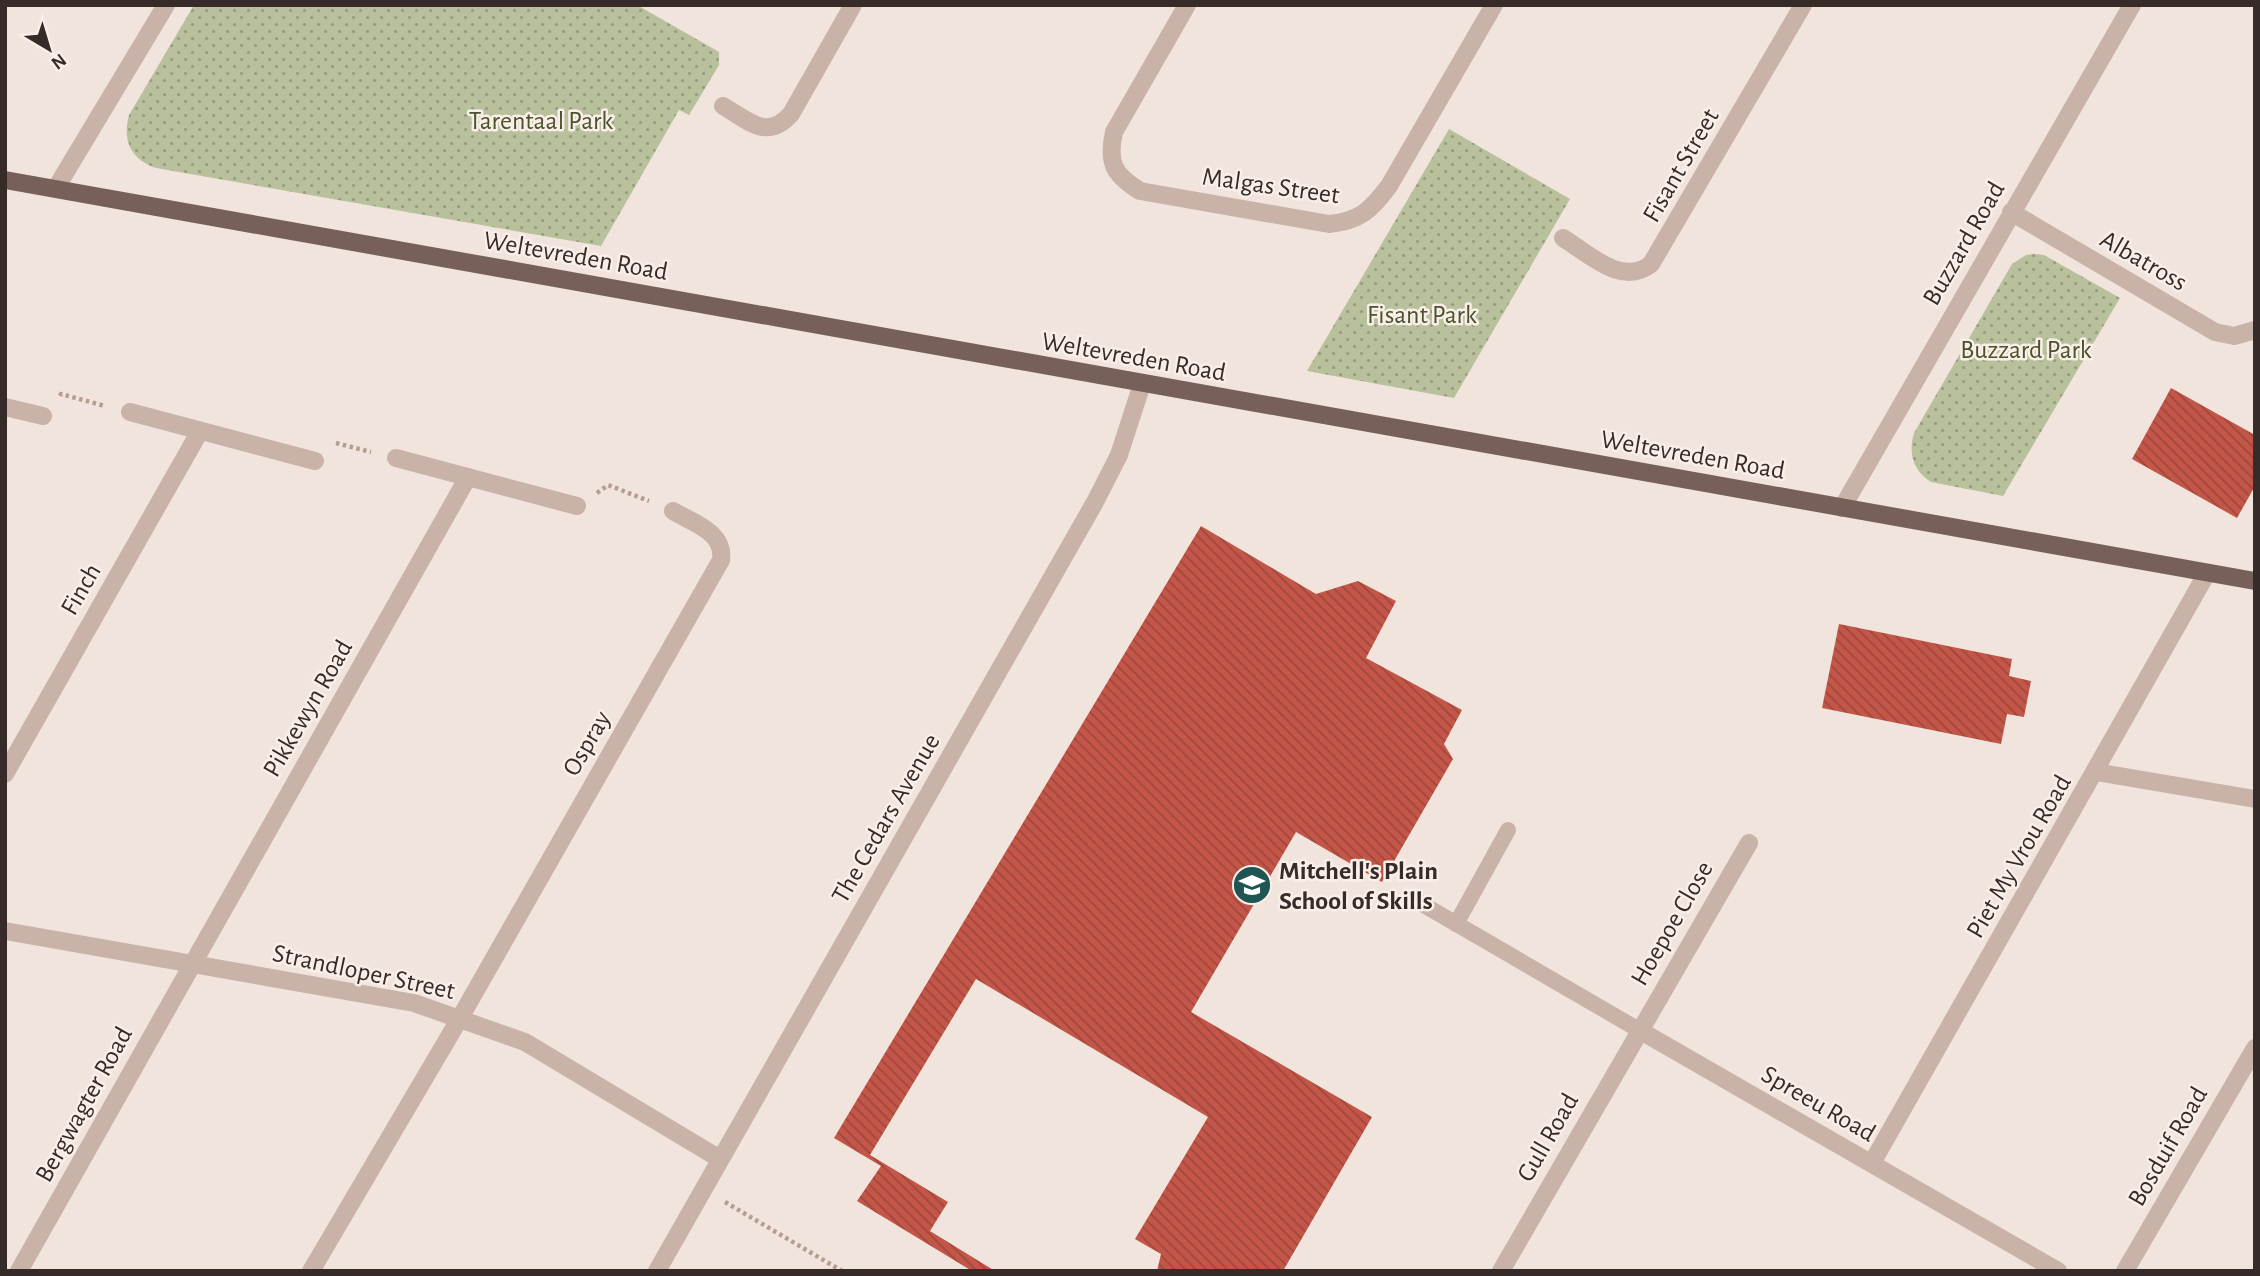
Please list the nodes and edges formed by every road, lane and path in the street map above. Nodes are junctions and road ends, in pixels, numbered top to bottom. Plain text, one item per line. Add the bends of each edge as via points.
1 (166, 5) edge
2 (853, 5) edge
3 (1187, 5) edge
4 (1494, 5) edge
5 (1803, 5) edge
6 (2132, 5) edge
7 (723, 106) dead end
8 (5, 180) edge
9 (57, 188) junction
10 (2011, 212) junction
11 (1563, 239) dead end
12 (2255, 330) edge
13 (1142, 384) junction
14 (5, 407) edge
15 (130, 412) joint
16 (43, 416) joint
17 (201, 431) junction
18 (396, 458) joint
19 (315, 461) joint
20 (468, 477) junction
21 (577, 506) joint
22 (1842, 508) junction
23 (673, 511) joint
24 (2207, 573) junction
25 (2255, 581) edge
26 (2096, 772) junction
27 (5, 774) edge
28 (2255, 799) edge
29 (1508, 830) dead end
30 (1749, 843) dead end
31 (1417, 901) dead end
32 (1456, 924) junction
33 (5, 931) edge
34 (192, 964) junction
35 (460, 1018) junction
36 (1639, 1030) junction
37 (2255, 1048) edge
38 (720, 1160) junction
39 (1872, 1163) junction
40 (703, 1189) junction
41 (1504, 1270) edge
42 (19, 1271) edge
43 (311, 1271) edge
44 (657, 1271) edge
45 (842, 1271) edge
46 (2058, 1271) edge
47 (2125, 1271) edge

1 - 9 street
2 - 7 street via 782,124 771,129 759,127
3 - 4 street, Malgas Street via 1114,132 1110,149 1114,168 1140,191 1329,224 1350,222 1374,206 1390,186
5 - 11 street, Fisant Street via 1651,264 1635,273 1614,270
6 - 10 street, Buzzard Road
8 - 9 main road, Weltevreden Road
9 - 13 main road, Weltevreden Road
10 - 12 street, Albatross via 2215,332 2234,336
10 - 22 street, Buzzard Road
13 - 22 main road, Weltevreden Road
13 - 38 street, The Cedars Avenue via 1119,455 1095,502
14 - 16 street
15 - 16 path via 61,394
15 - 17 street
17 - 19 street
17 - 27 street, Finch
18 - 19 path via 335,443
18 - 20 street
20 - 21 street
20 - 34 street, Pikkewyn Road
21 - 23 path via 608,485
22 - 24 main road, Weltevreden Road
23 - 35 street, Ospray via 716,537 721,560
24 - 25 main road, Weltevreden Road
24 - 26 street, Piet My Vrou Road
26 - 28 street
26 - 39 street, Piet My Vrou Road
29 - 32 lane
30 - 36 street, Hoepoe Close
31 - 32 lane, Spreeu Road
32 - 36 lane, Spreeu Road
33 - 34 street, Strandloper Street
34 - 35 street, Strandloper Street via 414,1003
34 - 42 street, Bergwagter Road
35 - 38 street, Strandloper Street via 525,1042
35 - 43 street
36 - 39 street, Spreeu Road
36 - 41 street, Gull Road
37 - 47 street, Bosduif Road
38 - 40 street, The Cedars Avenue
39 - 46 street, Spreeu Road
40 - 44 street, The Cedars Avenue
40 - 45 path

